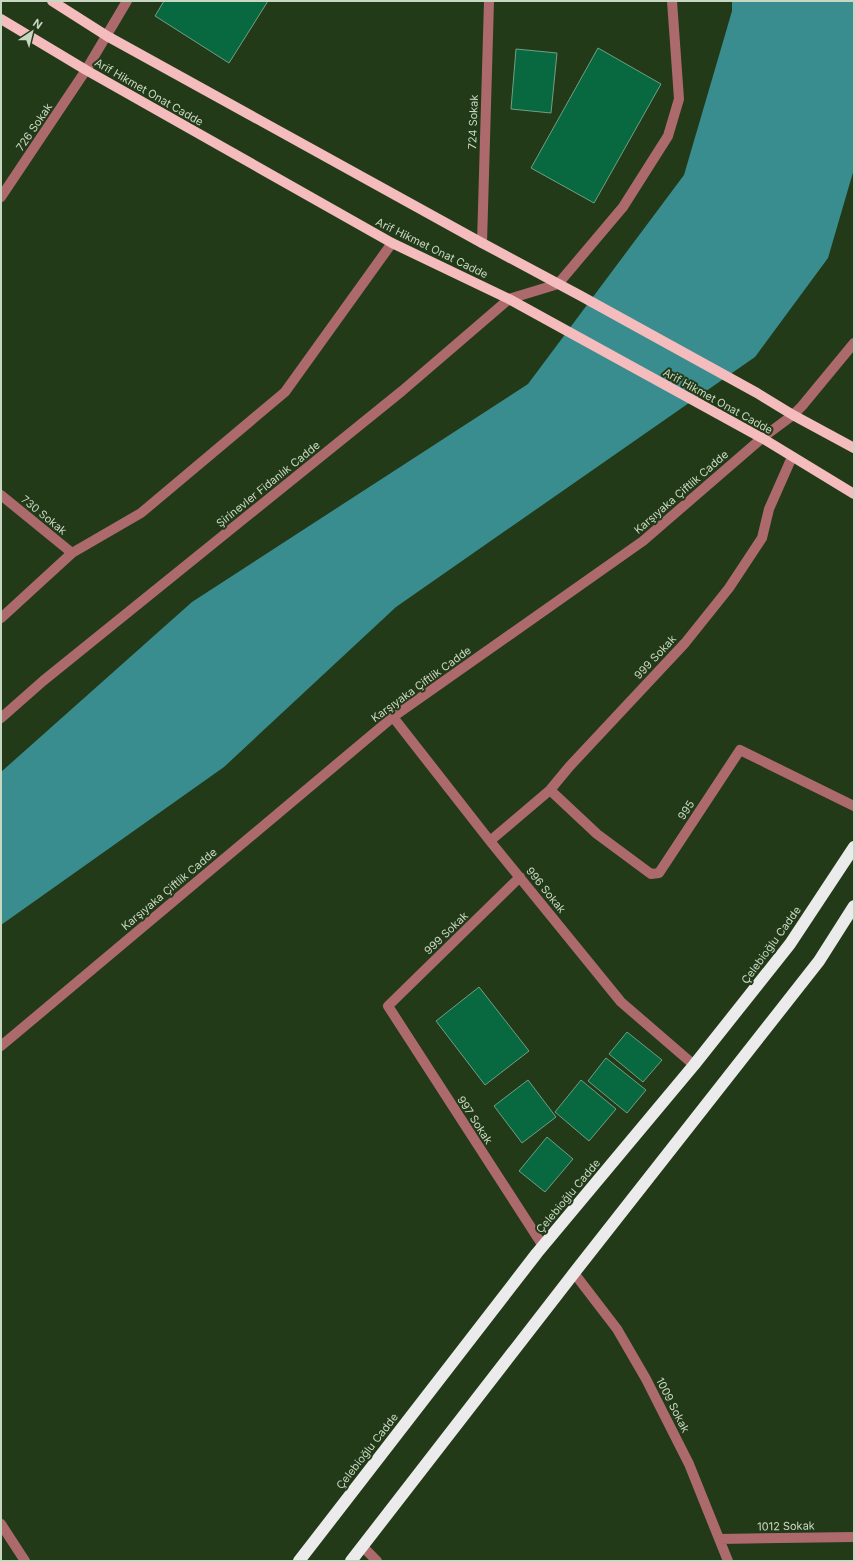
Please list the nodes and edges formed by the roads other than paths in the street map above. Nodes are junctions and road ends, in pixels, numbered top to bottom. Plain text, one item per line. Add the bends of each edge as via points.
1 (52, 1) edge
2 (126, 1) edge
3 (489, 1) edge
4 (672, 1) edge
5 (1, 19) edge
6 (107, 36) junction
7 (86, 70) junction
8 (1, 197) edge
9 (392, 243) junction
10 (482, 243) junction
11 (558, 284) junction
12 (509, 299) junction
13 (854, 343) edge
14 (793, 416) junction
15 (762, 438) junction
16 (854, 448) edge
17 (792, 457) junction
18 (854, 494) edge
19 (1, 495) edge
20 (72, 554) junction
21 (1, 618) edge
22 (393, 717) junction
23 (1, 718) edge
24 (550, 790) junction
25 (854, 806) edge
26 (490, 841) junction
27 (854, 847) edge
28 (520, 877) junction
29 (854, 906) edge
30 (388, 1006) joint
31 (1, 1046) edge
32 (694, 1065) junction
33 (543, 1246) junction
34 (574, 1273) junction
35 (1, 1524) edge
36 (854, 1537) edge
37 (719, 1539) junction
38 (362, 1546) junction
39 (25, 1561) edge
40 (299, 1561) edge
41 (351, 1561) edge
42 (377, 1561) edge
43 (728, 1561) edge

1 - 6 main road
2 - 6 street, 726 Sokak
3 - 10 street, 724 Sokak
4 - 11 street via 679,99 668,136 623,207
5 - 7 main road, Arif Hikmet Onat Cadde
6 - 7 street, 726 Sokak
6 - 10 main road
7 - 8 street, 726 Sokak
7 - 9 main road, Arif Hikmet Onat Cadde
9 - 12 main road, Arif Hikmet Onat Cadde
9 - 20 street via 285,392 141,513
10 - 11 main road
11 - 12 street, Şirinevler Fidanlık Cadde
11 - 14 main road via 757,393
12 - 15 main road, Arif Hikmet Onat Cadde
12 - 23 street, Şirinevler Fidanlık Cadde via 402,392 43,681
13 - 14 street, Karşıyaka Çiftlik Cadde
14 - 15 street, Karşıyaka Çiftlik Cadde
14 - 16 main road
15 - 17 main road, Arif Hikmet Onat Cadde
15 - 22 street, Karşıyaka Çiftlik Cadde via 643,541
17 - 18 main road, Arif Hikmet Onat Cadde
17 - 24 street, 999 Sokak via 769,509 762,538 729,588 685,643
19 - 20 street, 730 Sokak
20 - 21 street
22 - 26 street, 996 Sokak
22 - 31 street, Karşıyaka Çiftlik Cadde
24 - 25 street, 995 via 598,834 651,874 659,873 740,750
24 - 26 street, 999 Sokak
26 - 28 street, 996 Sokak
27 - 32 highway, Çelebioğlu Cadde via 790,944
28 - 30 street, 999 Sokak
28 - 32 street, 996 Sokak via 622,1002
29 - 34 highway via 819,961
30 - 33 street, 997 Sokak
32 - 33 highway, Çelebioğlu Cadde
33 - 40 highway, Çelebioğlu Cadde
34 - 37 street, 1009 Sokak via 617,1329 646,1379 689,1464
34 - 38 highway
35 - 39 street
36 - 37 street, 1012 Sokak
37 - 43 street, 1009 Sokak
38 - 41 highway
38 - 42 street

